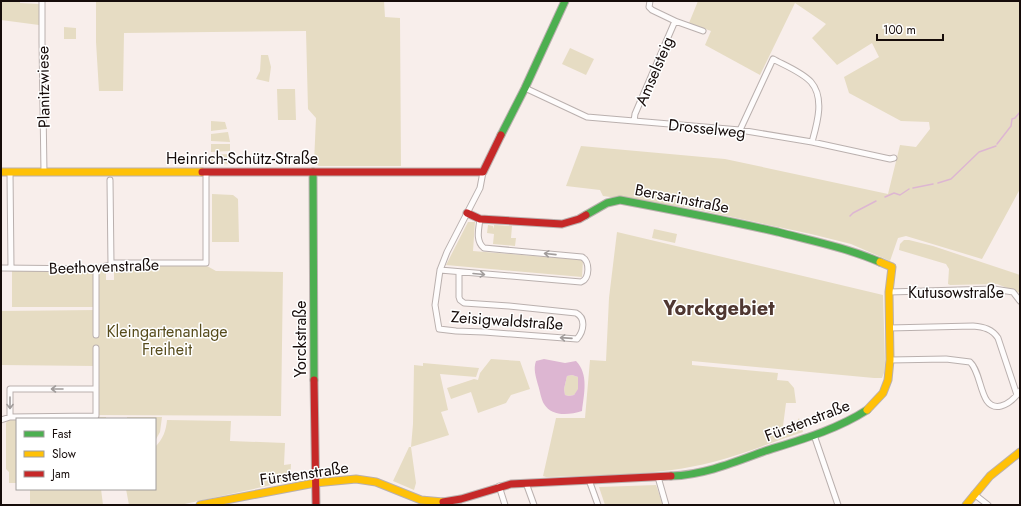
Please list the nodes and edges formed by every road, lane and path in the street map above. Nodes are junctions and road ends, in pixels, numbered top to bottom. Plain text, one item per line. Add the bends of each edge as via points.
1 (42, 1) edge
2 (564, 1) edge
3 (650, 1) edge
4 (675, 21) junction
5 (703, 31) dead end
6 (525, 88) junction
7 (634, 121) junction
8 (740, 130) junction
9 (812, 142) junction
10 (894, 158) dead end
11 (1, 172) edge
12 (10, 172) junction
13 (44, 172) junction
14 (206, 172) junction
15 (313, 172) junction
16 (483, 172) junction
17 (110, 180) dead end
18 (467, 213) junction
19 (480, 218) junction
20 (111, 264) junction
21 (892, 267) joint
22 (1, 268) edge
23 (11, 268) junction
24 (96, 269) junction
25 (440, 270) junction
26 (459, 272) junction
27 (889, 292) junction
28 (1020, 301) edge
29 (889, 328) junction
30 (96, 335) dead end
31 (96, 348) dead end
32 (890, 360) junction
33 (96, 389) junction
34 (1018, 393) edge
35 (10, 417) junction
36 (1, 420) edge
37 (814, 435) junction
38 (1020, 452) edge
39 (658, 477) junction
40 (589, 480) junction
41 (526, 483) junction
42 (315, 484) junction
43 (499, 486) junction
44 (974, 494) junction
45 (430, 504) edge
46 (836, 504) edge
47 (200, 505) edge
48 (316, 505) edge
49 (505, 505) edge
50 (534, 505) edge
51 (598, 505) edge
52 (666, 505) edge
53 (966, 505) edge
54 (988, 505) edge

1 - 13 street, Planitzwiese
2 - 6 street, Zeisigwaldstraße
3 - 4 street, Amselsteig via 649,6 652,10
4 - 5 street, Amselsteig
4 - 7 street, Amselsteig
6 - 7 street, Drosselweg via 587,117
6 - 16 street, Zeisigwaldstraße
7 - 8 street, Drosselweg
8 - 9 street, Drosselweg
8 - 9 street via 773,59 803,75 816,91 818,120
9 - 10 street, Drosselweg
11 - 12 street, Heinrich-Schütz-Straße
12 - 13 street, Heinrich-Schütz-Straße
12 - 23 street
13 - 14 street, Heinrich-Schütz-Straße
14 - 15 street, Heinrich-Schütz-Straße
14 - 20 street, Beethovenstraße via 206,263
15 - 16 street, Heinrich-Schütz-Straße
15 - 42 street, Yorckstraße
16 - 18 street, Zeisigwaldstraße via 482,183
17 - 20 street
18 - 19 street, Bersarinstraße
18 - 25 street, Zeisigwaldstraße
19 - 21 street, Bersarinstraße via 562,224 579,220 607,203 620,200 711,217 841,247
26 -> 19 street via 581,282 586,278 586,262 582,257 484,248 478,240
20 - 24 street, Beethovenstraße
21 - 27 street, Fürstenstraße
22 - 23 street, Beethovenstraße
23 - 24 street, Beethovenstraße
24 - 30 street
25 - 26 street
26 -> 25 street, Zeisigwaldstraße via 459,297 464,303 576,313 583,319 582,331 577,339 439,329 435,305
27 - 28 street, Kutusowstraße via 994,289 1013,292
27 - 29 street, Fürstenstraße
29 - 32 street, Fürstenstraße
29 - 34 street via 984,327 998,338
31 - 33 street
32 - 34 street via 946,359 970,362 991,406 1004,405
32 - 37 street, Fürstenstraße via 888,380 883,393 869,409 852,420
33 - 35 street via 96,416
33 -> 35 street via 10,389
35 - 36 street
37 - 39 street, Fürstenstraße via 704,472
37 - 46 street
38 - 44 street via 990,476
39 - 40 street, Fürstenstraße
39 - 52 street
40 - 41 street, Fürstenstraße
40 - 51 street
41 - 43 street, Fürstenstraße
41 - 50 street
42 - 45 street, Fürstenstraße via 339,480 369,480
42 - 47 street, Fürstenstraße
42 - 48 street, Yorckstraße
43 - 45 street, Fürstenstraße via 459,500
43 - 49 street
44 - 53 street
44 - 54 street

